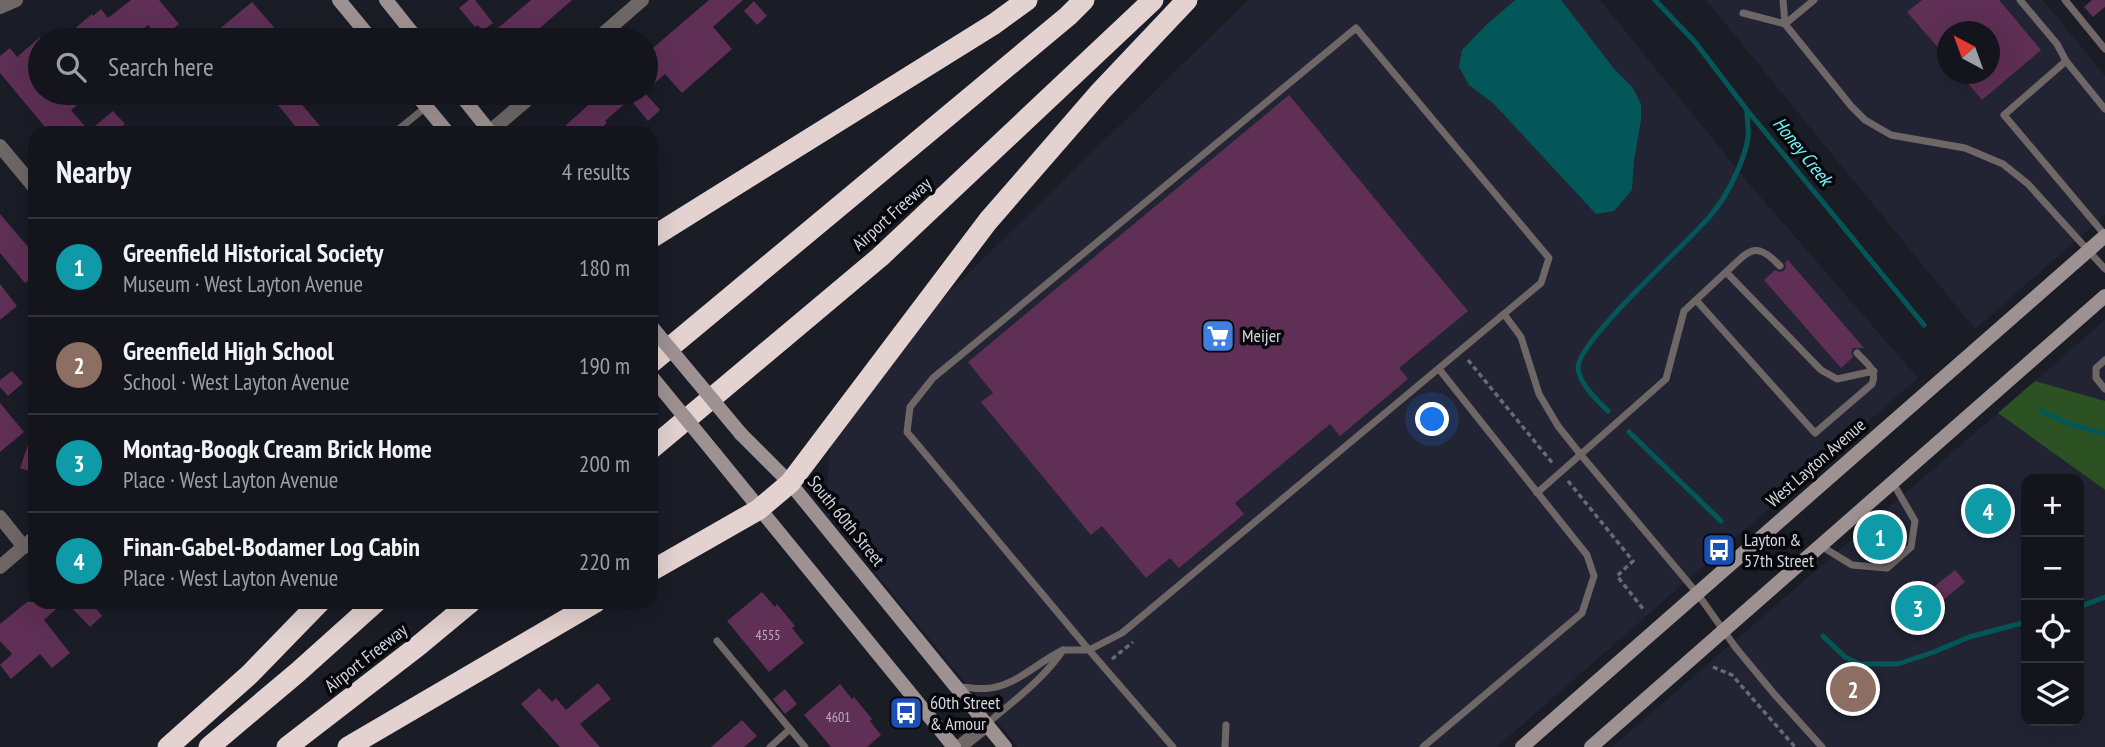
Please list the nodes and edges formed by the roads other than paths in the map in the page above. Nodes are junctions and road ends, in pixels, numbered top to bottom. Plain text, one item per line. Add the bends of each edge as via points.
1 (16, 0) edge
2 (339, 0) edge
3 (386, 0) edge
4 (642, 0) edge
5 (1027, 0) edge
6 (1084, 0) edge
7 (1153, 0) edge
8 (1187, 0) edge
9 (1783, 0) edge
10 (1814, 0) edge
11 (2020, 0) edge
12 (2065, 0) edge
13 (0, 6) edge
14 (1743, 13) dead end
15 (1786, 24) junction
16 (362, 28) edge
17 (408, 28) edge
18 (610, 28) edge
19 (2105, 49) edge
20 (2066, 61) junction
21 (469, 105) edge
22 (521, 105) edge
23 (426, 107) joint
24 (2105, 109) edge
25 (403, 126) edge
26 (442, 126) edge
27 (485, 126) edge
28 (497, 126) edge
29 (0, 146) edge
30 (28, 180) edge
31 (658, 234) edge
32 (2105, 235) edge
33 (2089, 250) junction
34 (1780, 266) dead end
35 (2105, 269) edge
36 (1726, 272) junction
37 (2105, 296) edge
38 (1696, 300) junction
39 (1504, 314) junction
40 (658, 334) edge
41 (1857, 353) dead end
42 (658, 357) edge
43 (2105, 360) edge
44 (1439, 369) junction
45 (1874, 371) junction
46 (658, 385) edge
47 (2105, 389) edge
48 (658, 443) edge
49 (1581, 455) junction
50 (1893, 482) junction
51 (790, 483) junction
52 (1537, 493) junction
53 (758, 510) junction
54 (0, 517) edge
55 (28, 541) edge
56 (28, 543) edge
57 (1820, 546) junction
58 (0, 567) edge
59 (658, 567) edge
60 (1697, 593) junction
61 (313, 609) edge
62 (368, 609) edge
63 (463, 609) edge
64 (584, 609) edge
65 (1723, 632) junction
66 (717, 641) dead end
67 (1063, 650) junction
68 (1089, 650) junction
69 (956, 687) junction
70 (987, 725) junction
71 (1226, 725) dead end
72 (790, 729) junction
73 (168, 747) edge
74 (209, 747) edge
75 (287, 747) edge
76 (348, 747) edge
77 (770, 747) edge
78 (805, 747) edge
79 (954, 747) edge
80 (959, 747) edge
81 (1005, 747) edge
82 (1173, 747) edge
83 (1225, 747) edge
84 (1423, 747) edge
85 (1522, 747) edge
86 (1591, 747) edge
87 (1822, 747) edge

1 - 13 street
2 - 16 main road
3 - 17 main road
4 - 18 street
5 - 31 highway
6 - 42 highway
7 - 48 highway, Airport Freeway via 880,257
8 - 51 highway via 981,229
9 - 15 lane
10 - 15 lane
11 - 20 lane
12 - 19 lane
14 - 15 lane
15 - 33 lane via 1865,120 1891,135 1965,148 2003,164 2028,184
20 - 24 lane
20 - 32 lane via 2004,115
21 - 27 main road
22 - 28 street
23 - 25 lane
23 - 26 main road
29 - 30 street
32 - 33 main road, West Layton Avenue
33 - 35 lane
33 - 60 main road, West Layton Avenue
34 - 36 lane via 1768,253 1755,249
36 - 38 lane
36 - 45 lane via 1821,370 1837,379
37 - 50 main road
38 - 45 lane via 1815,433 1872,384
38 - 49 lane via 1684,311 1666,379
39 - 44 lane
39 - 49 lane via 1521,337 1539,394
39 - 68 lane via 1541,283 1549,258 1356,28 933,378 910,407 907,432
40 - 51 main road, South 60th Street, bridge via 741,434
41 - 45 lane
43 - 47 lane via 2096,368 2096,378
44 - 52 lane
44 - 68 lane via 1122,633
46 - 53 main road, bridge
49 - 52 lane
49 - 60 lane
50 - 57 main road
50 - 57 lane via 1915,521 1911,547 1887,568 1852,565
51 - 53 highway
51 - 69 main road, South 60th Street
52 - 84 lane via 1587,555 1594,576 1582,612
53 - 59 highway
53 - 79 main road
54 - 55 street
56 - 58 street
57 - 65 main road
60 - 65 lane
60 - 85 main road, West Layton Avenue
61 - 73 highway via 250,674
62 - 74 highway, Airport Freeway
63 - 75 highway, Airport Freeway
64 - 76 highway
65 - 86 main road
65 - 87 lane
66 - 72 lane
67 - 68 lane
67 - 69 lane via 998,687
67 - 70 lane
68 - 82 lane
69 - 70 main road, South 60th Street
70 - 80 street
70 - 81 main road, South 60th Street
71 - 83 lane
72 - 77 lane
72 - 78 lane

